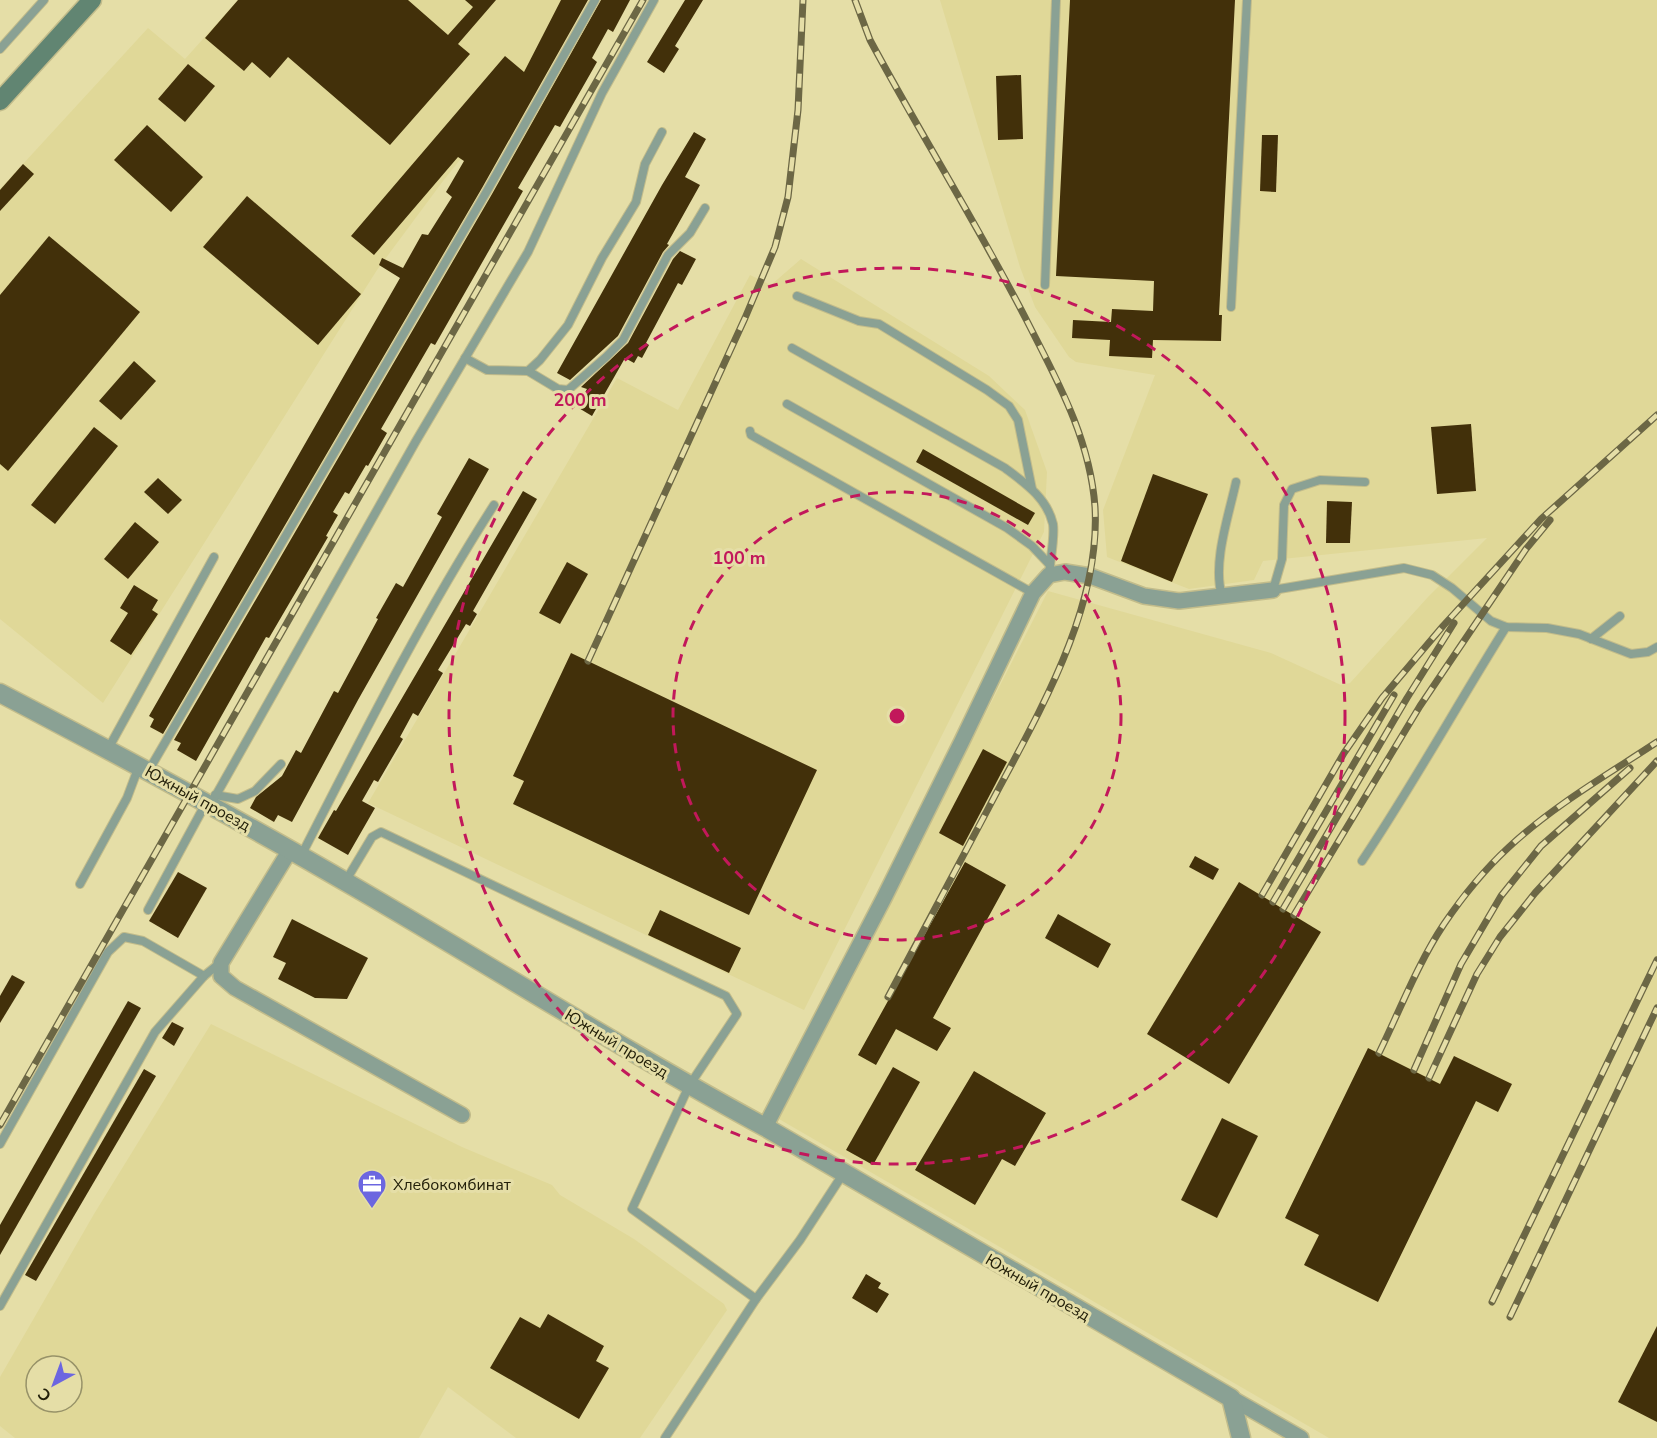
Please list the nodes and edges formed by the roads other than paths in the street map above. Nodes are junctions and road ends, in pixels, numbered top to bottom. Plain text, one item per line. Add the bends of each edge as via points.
1 (44, 0) edge
2 (92, 0) edge
3 (595, 0) edge
4 (654, 0) edge
5 (1056, 0) edge
6 (1246, 0) edge
7 (0, 49) edge
8 (0, 100) edge
9 (662, 132) dead end
10 (705, 208) dead end
11 (1045, 285) dead end
12 (797, 296) dead end
13 (1231, 307) dead end
14 (792, 348) dead end
15 (465, 358) junction
16 (528, 371) junction
17 (787, 405) dead end
18 (750, 431) dead end
19 (1236, 482) dead end
20 (1365, 482) dead end
21 (1032, 489) junction
22 (494, 505) dead end
23 (214, 557) dead end
24 (1049, 570) junction
25 (1273, 590) junction
26 (1033, 593) junction
27 (1222, 596) junction
28 (1620, 616) dead end
29 (1506, 627) junction
30 (1591, 639) junction
31 (1657, 647) edge
32 (0, 693) edge
33 (108, 749) junction
34 (281, 765) dead end
35 (144, 767) junction
36 (211, 801) junction
37 (296, 853) junction
38 (1362, 861) dead end
39 (345, 882) junction
40 (80, 884) dead end
41 (148, 910) dead end
42 (221, 963) junction
43 (204, 976) junction
44 (689, 1086) junction
45 (462, 1115) dead end
46 (765, 1127) junction
47 (0, 1144) edge
48 (843, 1174) junction
49 (756, 1299) junction
50 (0, 1306) edge
51 (1231, 1398) junction
52 (665, 1438) edge
53 (1241, 1438) edge
54 (1301, 1438) edge

1 - 7 lane
2 - 8 main road
3 - 35 lane via 487,191
4 - 15 lane via 602,93 528,252
5 - 11 lane
6 - 13 lane
9 - 16 lane via 645,164 636,202 568,325
10 - 16 lane via 690,232 668,255 622,340 606,357 568,390 558,389
12 - 21 lane via 859,321 879,324 1009,406 1018,420
14 - 21 lane via 1005,468
15 - 16 lane via 487,370
15 - 36 lane
17 - 24 lane via 1007,528 1032,546
18 - 26 lane
19 - 27 lane via 1223,541 1219,585
20 - 25 lane via 1320,480 1292,489 1284,505 1282,559
21 - 24 lane via 1047,507 1053,526
22 - 37 lane via 458,561
23 - 33 lane
24 - 26 street
24 - 27 street via 1090,576 1144,596 1179,601
25 - 27 street
25 - 29 lane via 1404,568 1432,574 1491,621
26 - 46 street via 884,898
28 - 30 lane
29 - 30 lane via 1547,628
29 - 38 lane
30 - 31 lane via 1631,654
32 - 33 street, Южный проезд
33 - 35 street, Южный проезд
34 - 36 lane via 255,791 238,799
35 - 36 street, Южный проезд
35 - 40 lane
36 - 37 street, Южный проезд
36 - 41 lane
37 - 39 street, Южный проезд
37 - 42 street
39 - 44 street, Южный проезд
39 - 44 lane via 372,837 381,832 726,996 737,1014
42 - 43 lane
42 - 45 street via 221,976 235,988
43 - 47 lane via 144,941 124,937 108,952
43 - 50 lane via 155,1032
44 - 46 street, Южный проезд
44 - 49 lane via 632,1209
46 - 48 street, Южный проезд
48 - 49 lane
48 - 51 street, Южный проезд
49 - 52 lane
51 - 53 street
51 - 54 street

